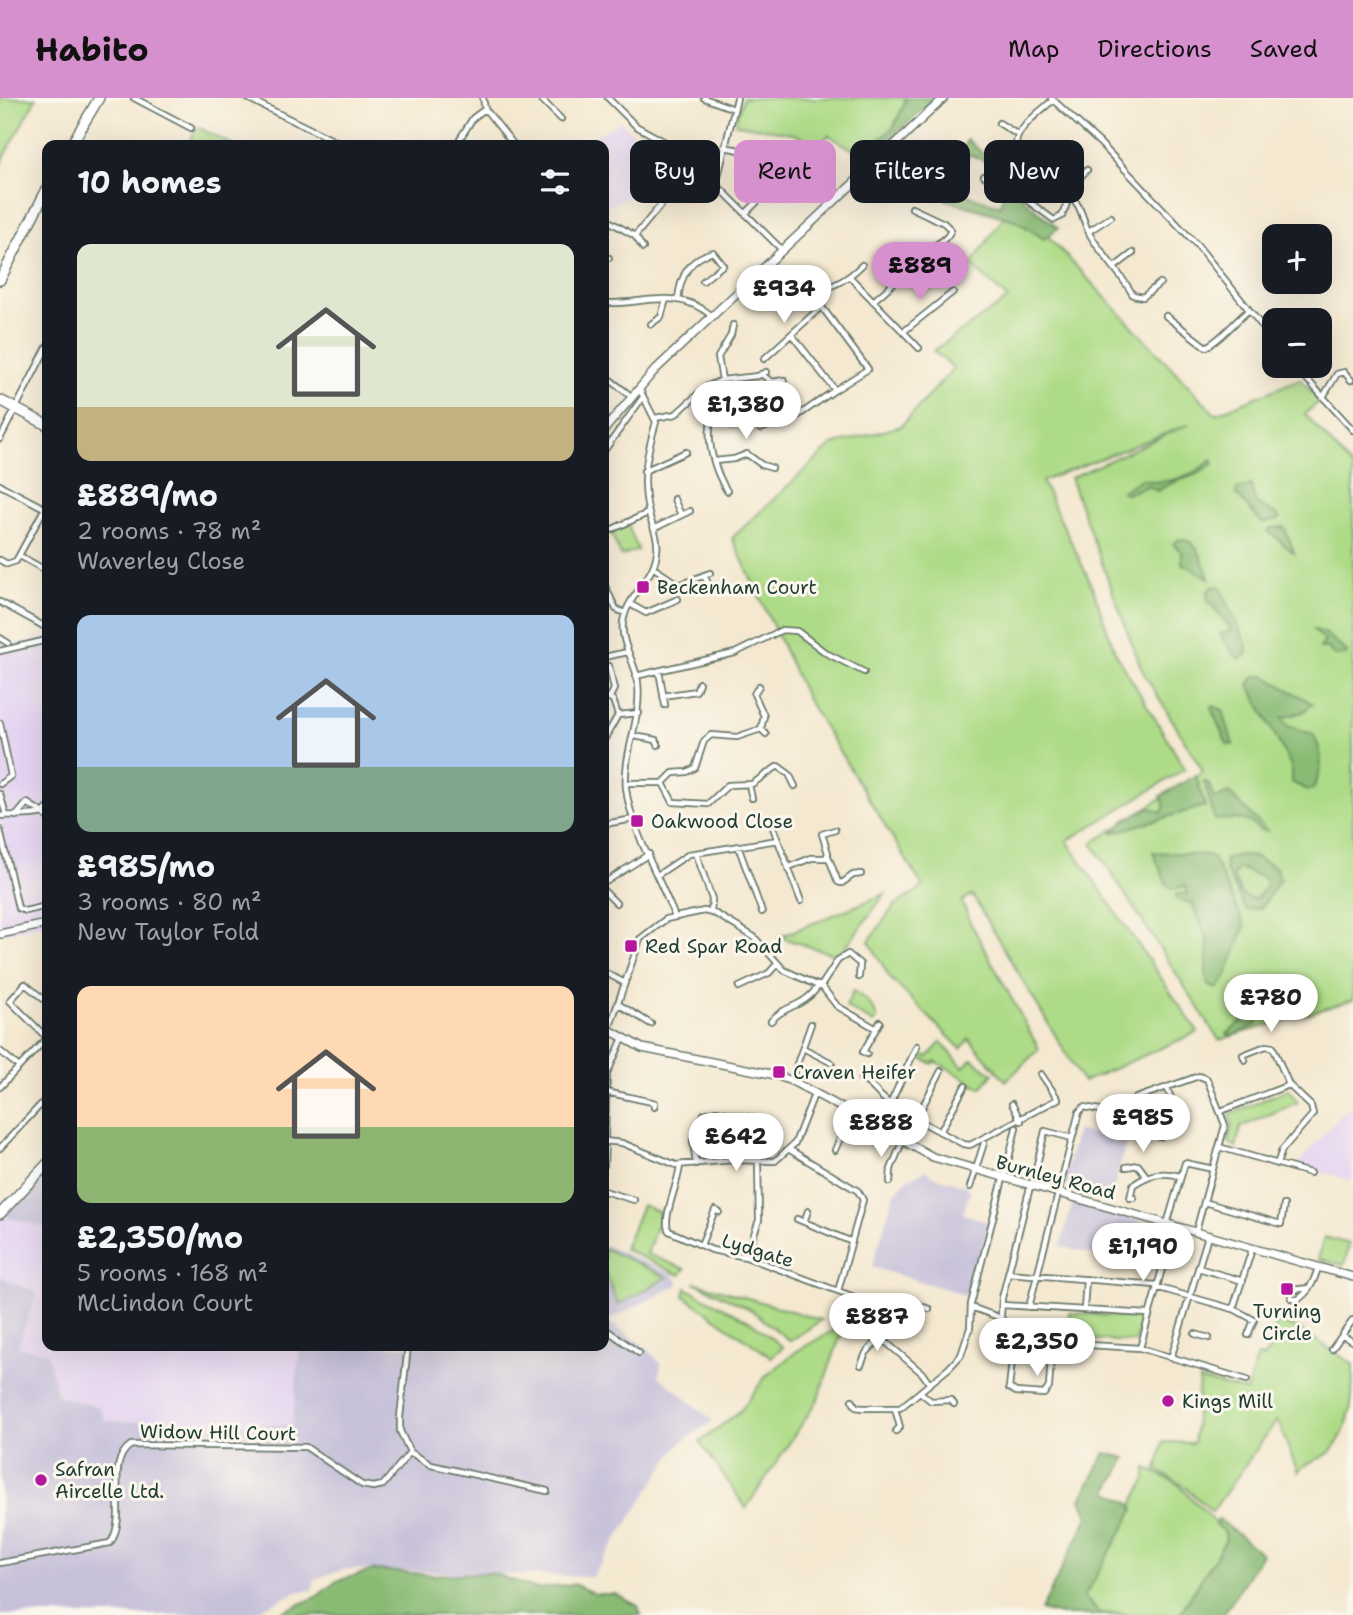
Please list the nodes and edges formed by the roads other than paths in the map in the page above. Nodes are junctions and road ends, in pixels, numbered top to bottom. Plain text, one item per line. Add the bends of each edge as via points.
1 (99, 98) edge
2 (134, 98) edge
3 (247, 98) edge
4 (483, 98) edge
5 (540, 98) edge
6 (608, 98) edge
7 (704, 98) edge
8 (737, 98) edge
9 (944, 98) edge
10 (1052, 99) edge
11 (485, 108) junction
12 (734, 109) junction
13 (561, 119) dead end
14 (999, 123) dead end
15 (191, 128) dead end
16 (1018, 135) junction
17 (74, 140) edge
18 (333, 140) edge
19 (459, 140) edge
20 (510, 140) edge
21 (661, 140) edge
22 (1017, 140) edge
23 (724, 147) junction
24 (734, 149) edge
25 (720, 166) edge
26 (1087, 170) dead end
27 (1084, 174) edge
28 (720, 189) edge
29 (836, 198) edge
30 (662, 203) edge
31 (757, 203) edge
32 (831, 203) edge
33 (1031, 203) edge
34 (1066, 203) edge
35 (1075, 203) edge
36 (912, 208) dead end
37 (42, 209) edge
38 (745, 214) junction
39 (1111, 217) dead end
40 (609, 221) edge
41 (1089, 231) junction
42 (635, 236) junction
43 (643, 248) dead end
44 (782, 250) junction
45 (1133, 253) dead end
46 (862, 265) dead end
47 (1116, 266) junction
48 (762, 269) junction
49 (850, 277) junction
50 (0, 280) edge
51 (704, 281) dead end
52 (1161, 281) dead end
53 (825, 287) junction
54 (810, 291) junction
55 (953, 292) dead end
56 (666, 299) junction
57 (678, 300) junction
58 (873, 301) junction
59 (609, 303) edge
60 (820, 308) junction
61 (1249, 310) junction
62 (712, 316) junction
63 (1166, 316) dead end
64 (651, 324) dead end
65 (733, 325) dead end
66 (1262, 326) edge
67 (903, 332) junction
68 (792, 335) junction
69 (919, 348) dead end
70 (42, 357) edge
71 (764, 359) dead end
72 (1306, 378) edge
73 (609, 379) edge
74 (722, 380) junction
75 (784, 380) dead end
76 (1351, 380) dead end
77 (710, 385) junction
78 (639, 388) junction
79 (835, 390) junction
80 (631, 396) junction
81 (643, 397) junction
82 (1323, 397) junction
83 (0, 400) edge
84 (17, 408) junction
85 (655, 418) junction
86 (42, 422) edge
87 (609, 424) edge
88 (760, 429) dead end
89 (1353, 430) edge
90 (0, 439) edge
91 (609, 445) edge
92 (686, 452) dead end
93 (715, 461) junction
94 (772, 468) dead end
95 (644, 471) junction
96 (0, 485) edge
97 (727, 491) dead end
98 (674, 499) dead end
99 (42, 504) edge
100 (690, 511) dead end
101 (648, 513) junction
102 (42, 514) edge
103 (681, 516) junction
104 (654, 528) junction
105 (609, 531) edge
106 (20, 556) junction
107 (0, 560) edge
108 (42, 568) edge
109 (654, 568) junction
110 (710, 589) dead end
111 (609, 594) edge
112 (678, 599) dead end
113 (0, 602) edge
114 (630, 604) junction
115 (625, 613) junction
116 (42, 625) edge
117 (0, 638) edge
118 (42, 640) edge
119 (8, 643) dead end
120 (0, 651) edge
121 (628, 652) junction
122 (609, 656) edge
123 (612, 669) dead end
124 (659, 671) junction
125 (864, 672) dead end
126 (636, 676) junction
127 (699, 683) dead end
128 (759, 686) dead end
129 (663, 696) junction
130 (610, 698) joint
131 (665, 705) dead end
132 (639, 713) junction
133 (618, 715) junction
134 (0, 723) edge
135 (761, 729) junction
136 (609, 731) edge
137 (765, 734) dead end
138 (634, 736) junction
139 (658, 740) dead end
140 (626, 783) junction
141 (663, 783) junction
142 (0, 784) edge
143 (749, 785) junction
144 (795, 786) dead end
145 (0, 794) edge
146 (752, 798) dead end
147 (42, 811) edge
148 (42, 814) edge
149 (3, 816) edge
150 (16, 816) junction
151 (634, 819) junction
152 (609, 823) edge
153 (772, 825) dead end
154 (0, 830) edge
155 (835, 830) dead end
156 (778, 840) junction
157 (738, 846) junction
158 (696, 853) junction
159 (649, 854) junction
160 (828, 856) junction
161 (789, 867) junction
162 (659, 874) junction
163 (861, 874) dead end
164 (609, 880) edge
165 (609, 897) edge
166 (613, 901) dead end
167 (802, 901) dead end
168 (42, 907) edge
169 (760, 909) dead end
170 (711, 912) junction
171 (675, 917) junction
172 (42, 925) edge
173 (0, 934) edge
174 (777, 964) junction
175 (609, 975) edge
176 (859, 977) dead end
177 (625, 983) junction
178 (741, 984) dead end
179 (820, 986) junction
180 (42, 998) edge
181 (618, 1004) junction
182 (771, 1021) dead end
183 (609, 1022) edge
184 (880, 1022) dead end
185 (651, 1024) dead end
186 (811, 1024) dead end
187 (875, 1028) junction
188 (609, 1030) edge
189 (42, 1033) edge
190 (623, 1038) junction
191 (42, 1043) edge
192 (917, 1046) dead end
193 (803, 1048) junction
194 (0, 1051) edge
195 (863, 1052) dead end
196 (1243, 1055) dead end
197 (832, 1063) dead end
198 (19, 1068) junction
199 (609, 1070) edge
200 (940, 1072) dead end
201 (1041, 1074) dead end
202 (864, 1079) dead end
203 (791, 1081) junction
204 (1289, 1085) junction
205 (965, 1086) dead end
206 (0, 1087) edge
207 (1167, 1087) junction
208 (815, 1092) junction
209 (609, 1093) edge
210 (42, 1103) edge
211 (655, 1104) dead end
212 (1012, 1104) dead end
213 (891, 1105) junction
214 (1221, 1111) junction
215 (851, 1113) junction
216 (753, 1119) dead end
217 (916, 1119) junction
218 (1155, 1119) dead end
219 (1021, 1121) junction
220 (1016, 1128) dead end
221 (878, 1129) junction
222 (940, 1132) junction
223 (1072, 1138) junction
224 (609, 1141) edge
225 (902, 1142) junction
226 (984, 1143) dead end
227 (1219, 1147) junction
228 (0, 1148) edge
229 (790, 1150) junction
230 (835, 1150) dead end
231 (758, 1162) junction
232 (696, 1164) junction
233 (1277, 1164) junction
234 (680, 1165) junction
235 (1127, 1165) dead end
236 (42, 1169) edge
237 (1213, 1169) junction
238 (975, 1171) junction
239 (1310, 1173) dead end
240 (1180, 1176) junction
241 (1147, 1177) junction
242 (1003, 1179) junction
243 (890, 1182) dead end
244 (970, 1187) dead end
245 (1031, 1187) junction
246 (609, 1192) edge
247 (1058, 1194) junction
248 (1130, 1198) dead end
249 (634, 1200) dead end
250 (1204, 1202) junction
251 (1284, 1205) dead end
252 (715, 1210) dead end
253 (808, 1211) dead end
254 (0, 1214) edge
255 (797, 1219) dead end
256 (804, 1222) junction
257 (1170, 1225) junction
258 (1195, 1232) junction
259 (1208, 1236) junction
260 (852, 1242) junction
261 (701, 1245) junction
262 (1252, 1249) junction
263 (1129, 1250) dead end
264 (746, 1257) junction
265 (1165, 1257) junction
266 (1318, 1267) junction
267 (1198, 1268) junction
268 (1009, 1273) junction
269 (1037, 1275) junction
270 (1353, 1277) edge
271 (1086, 1279) junction
272 (1243, 1281) junction
273 (1156, 1286) junction
274 (1309, 1288) dead end
275 (838, 1292) junction
276 (1190, 1296) junction
277 (882, 1303) junction
278 (1002, 1305) junction
279 (1029, 1307) junction
280 (971, 1308) junction
281 (1234, 1308) junction
282 (929, 1309) dead end
283 (1084, 1310) junction
284 (1148, 1314) junction
285 (1001, 1318) junction
286 (1353, 1320) edge
287 (1351, 1329) edge
288 (609, 1332) edge
289 (1195, 1334) dead end
290 (1248, 1335) dead end
291 (1342, 1335) junction
292 (880, 1338) junction
293 (1209, 1338) dead end
294 (1353, 1342) edge
295 (1052, 1343) junction
296 (1140, 1348) junction
297 (1332, 1349) dead end
298 (407, 1351) edge
299 (639, 1353) dead end
300 (1171, 1358) junction
301 (1012, 1361) dead end
302 (865, 1363) dead end
303 (1247, 1380) dead end
304 (929, 1383) junction
305 (919, 1392) junction
306 (952, 1399) dead end
307 (851, 1404) dead end
308 (895, 1409) junction
309 (900, 1428) dead end
310 (410, 1452) junction
311 (547, 1491) dead end
312 (0, 1563) edge

1 - 17 highway
2 - 15 street
3 - 18 street
4 - 11 street
5 - 13 street
6 - 21 street via 636,126
7 - 12 street
8 - 12 street
9 - 29 street
10 - 16 street
10 - 61 street via 1198,246
11 - 19 street
11 - 20 street
12 - 23 street
14 - 16 street
16 - 22 street
23 - 24 street
23 - 25 street
26 - 27 street
28 - 38 street
30 - 42 street
31 - 38 street
32 - 44 street
33 - 34 street via 1054,220 1062,216
35 - 41 street via 1086,216
36 - 58 street via 951,230 947,239
37 - 50 highway
38 - 44 street
39 - 41 street
40 - 42 street
41 - 47 street
42 - 43 street
44 - 48 street
45 - 47 street
46 - 49 street
47 - 52 street via 1138,298
48 - 54 street via 781,286
48 - 62 street
49 - 53 street
49 - 58 street
51 - 57 street via 723,265 713,252 687,268
53 - 54 street
53 - 60 street
54 - 60 street
55 - 67 street
56 - 57 street
56 - 59 street
56 - 64 street via 661,317
57 - 62 street via 693,302
58 - 67 street
60 - 68 street
60 - 79 street via 868,369
61 - 63 street via 1206,346
61 - 66 street
62 - 78 street
65 - 74 street via 718,357
67 - 69 street
68 - 71 street
68 - 79 street
70 - 84 street
72 - 82 street
73 - 80 street
74 - 75 street via 763,373 772,382
74 - 77 street
76 - 82 street via 1344,372 1337,373
77 - 85 street via 676,414
77 - 93 street via 715,401 709,443
78 - 80 street
78 - 81 street
79 - 88 street via 799,415
80 - 87 street
81 - 85 street
81 - 91 street
82 - 89 street
83 - 84 highway
84 - 86 highway
84 - 90 street
85 - 95 street
92 - 95 street
93 - 94 street via 747,454
93 - 97 street
95 - 101 street
96 - 99 street
98 - 103 street
100 - 103 street
101 - 104 street
101 - 105 street
102 - 106 street
103 - 104 street
104 - 109 street via 658,544
106 - 107 street via 12,564
106 - 108 street
109 - 110 street via 679,584 707,574
109 - 114 street
111 - 115 street via 616,609
112 - 114 street via 646,612
113 - 116 street
114 - 115 street
115 - 121 street via 623,637
117 - 119 street
118 - 120 street
121 - 122 street
121 - 126 street
123 - 130 street
124 - 125 street via 735,653 782,630 797,631 826,653
124 - 126 street
124 - 129 street
126 - 132 street
127 - 129 street via 699,692
128 - 135 street via 751,694 764,716
129 - 131 street
130 - 133 street
132 - 133 street
132 - 138 street
133 - 136 street
134 - 142 street via 11,776
135 - 137 street
135 - 141 street via 734,740 711,735 704,740 695,768 673,773
138 - 139 street
138 - 140 street
140 - 141 street
140 - 151 street
141 - 143 street via 673,802 705,804 712,803 729,785
143 - 144 street via 778,763
143 - 146 street
145 - 149 street
147 - 150 street via 27,803
148 - 150 street
149 - 150 street
151 - 152 street
151 - 159 street
153 - 156 street
154 - 168 street via 18,908
155 - 160 street via 822,834
156 - 157 street
156 - 161 street
157 - 158 street
157 - 169 street
158 - 162 street via 681,857
158 - 170 street via 712,899
159 - 162 street
159 - 164 street
160 - 161 street
160 - 163 street via 838,882
161 - 167 street
162 - 171 street
165 - 166 street
170 - 171 street
170 - 174 street via 754,937
171 - 177 street via 640,939
172 - 173 street
174 - 178 street via 769,973
174 - 179 street
175 - 177 street
176 - 179 street via 860,964 848,954 838,960
177 - 181 street
179 - 182 street via 804,1003
179 - 187 street via 837,1006
180 - 189 street via 25,984 10,1001
181 - 183 street
181 - 185 street
184 - 187 street
186 - 193 street
187 - 195 street
188 - 190 street, Burnley Road
190 - 199 street
190 - 203 street, Burnley Road via 673,1057
191 - 198 street
192 - 213 street
193 - 197 street
193 - 203 street
194 - 198 street
196 - 204 street via 1273,1047
198 - 206 street
200 - 217 street
201 - 219 street via 1058,1099
202 - 213 street
203 - 208 street, Burnley Road
204 - 214 street
204 - 233 street via 1311,1106 1313,1114 1282,1150
205 - 222 street
207 - 214 street via 1205,1077
207 - 218 street via 1181,1128 1156,1136
207 - 223 street via 1133,1099 1121,1114 1084,1107
208 - 215 street, Burnley Road
208 - 229 street
209 - 211 street
210 - 228 street
212 - 219 street
213 - 217 street
213 - 221 street
214 - 227 street via 1225,1125
215 - 221 street, Burnley Road
215 - 230 street
216 - 232 street via 716,1111 704,1114 693,1142
217 - 222 street
219 - 222 street via 974,1144 963,1144
220 - 242 street
221 - 225 street, Burnley Road
223 - 245 street via 1045,1131
223 - 247 street
224 - 234 street
225 - 238 street, Burnley Road
225 - 243 street
226 - 238 street
227 - 233 street
227 - 237 street
229 - 231 street via 775,1161
229 - 260 street via 861,1196
231 - 232 street
231 - 264 street via 759,1220
232 - 234 street
233 - 239 street
234 - 261 street, Lydgate via 666,1227
235 - 241 street via 1138,1165
236 - 254 highway
237 - 240 street via 1187,1162
237 - 250 street
238 - 242 street, Burnley Road
238 - 244 street
240 - 241 street via 1163,1172
240 - 257 street
241 - 248 street via 1133,1185
242 - 245 street, Burnley Road
242 - 280 street
245 - 247 street, Burnley Road
245 - 268 street
246 - 249 street
247 - 257 street, Burnley Road
247 - 269 street
250 - 251 street via 1281,1224
250 - 258 street
252 - 261 street, Lydgate
253 - 256 street
255 - 256 street, Lydgate
256 - 260 street, Lydgate
257 - 258 street, Burnley Road
257 - 265 street
258 - 259 street, Burnley Road
259 - 262 street, Burnley Road
259 - 267 street
260 - 275 street
261 - 264 street, Lydgate
262 - 266 street, Burnley Road
262 - 272 street
263 - 265 street
264 - 275 street, Lydgate
265 - 273 street
266 - 270 street, Burnley Road
266 - 274 street
267 - 272 street
267 - 276 street
268 - 269 street
268 - 278 street
269 - 271 street
269 - 279 street
271 - 273 street
271 - 283 street
272 - 281 street
273 - 276 street
273 - 284 street
275 - 277 street, Lydgate
276 - 281 street
276 - 300 street
277 - 282 street, Lydgate via 910,1302
277 - 292 street
278 - 279 street
278 - 285 street
279 - 283 street
280 - 285 street
280 - 304 street via 961,1354
281 - 290 street via 1254,1320
283 - 284 street
284 - 296 street
285 - 295 street via 1010,1337
286 - 287 street
287 - 291 street
288 - 299 street
289 - 293 street
291 - 294 street
291 - 297 street
292 - 302 street via 869,1348
292 - 304 street
295 - 296 street
295 - 301 street via 1049,1387 1044,1394 1009,1388
296 - 300 street
298 - 310 street via 400,1431
300 - 303 street
304 - 305 street
305 - 306 street via 931,1401
305 - 308 street
307 - 308 street
308 - 309 street
310 - 311 street via 431,1465
310 - 312 street, Widow Hill Court via 383,1485 373,1487 362,1485 306,1447 131,1445 118,1463 118,1528 110,1543

